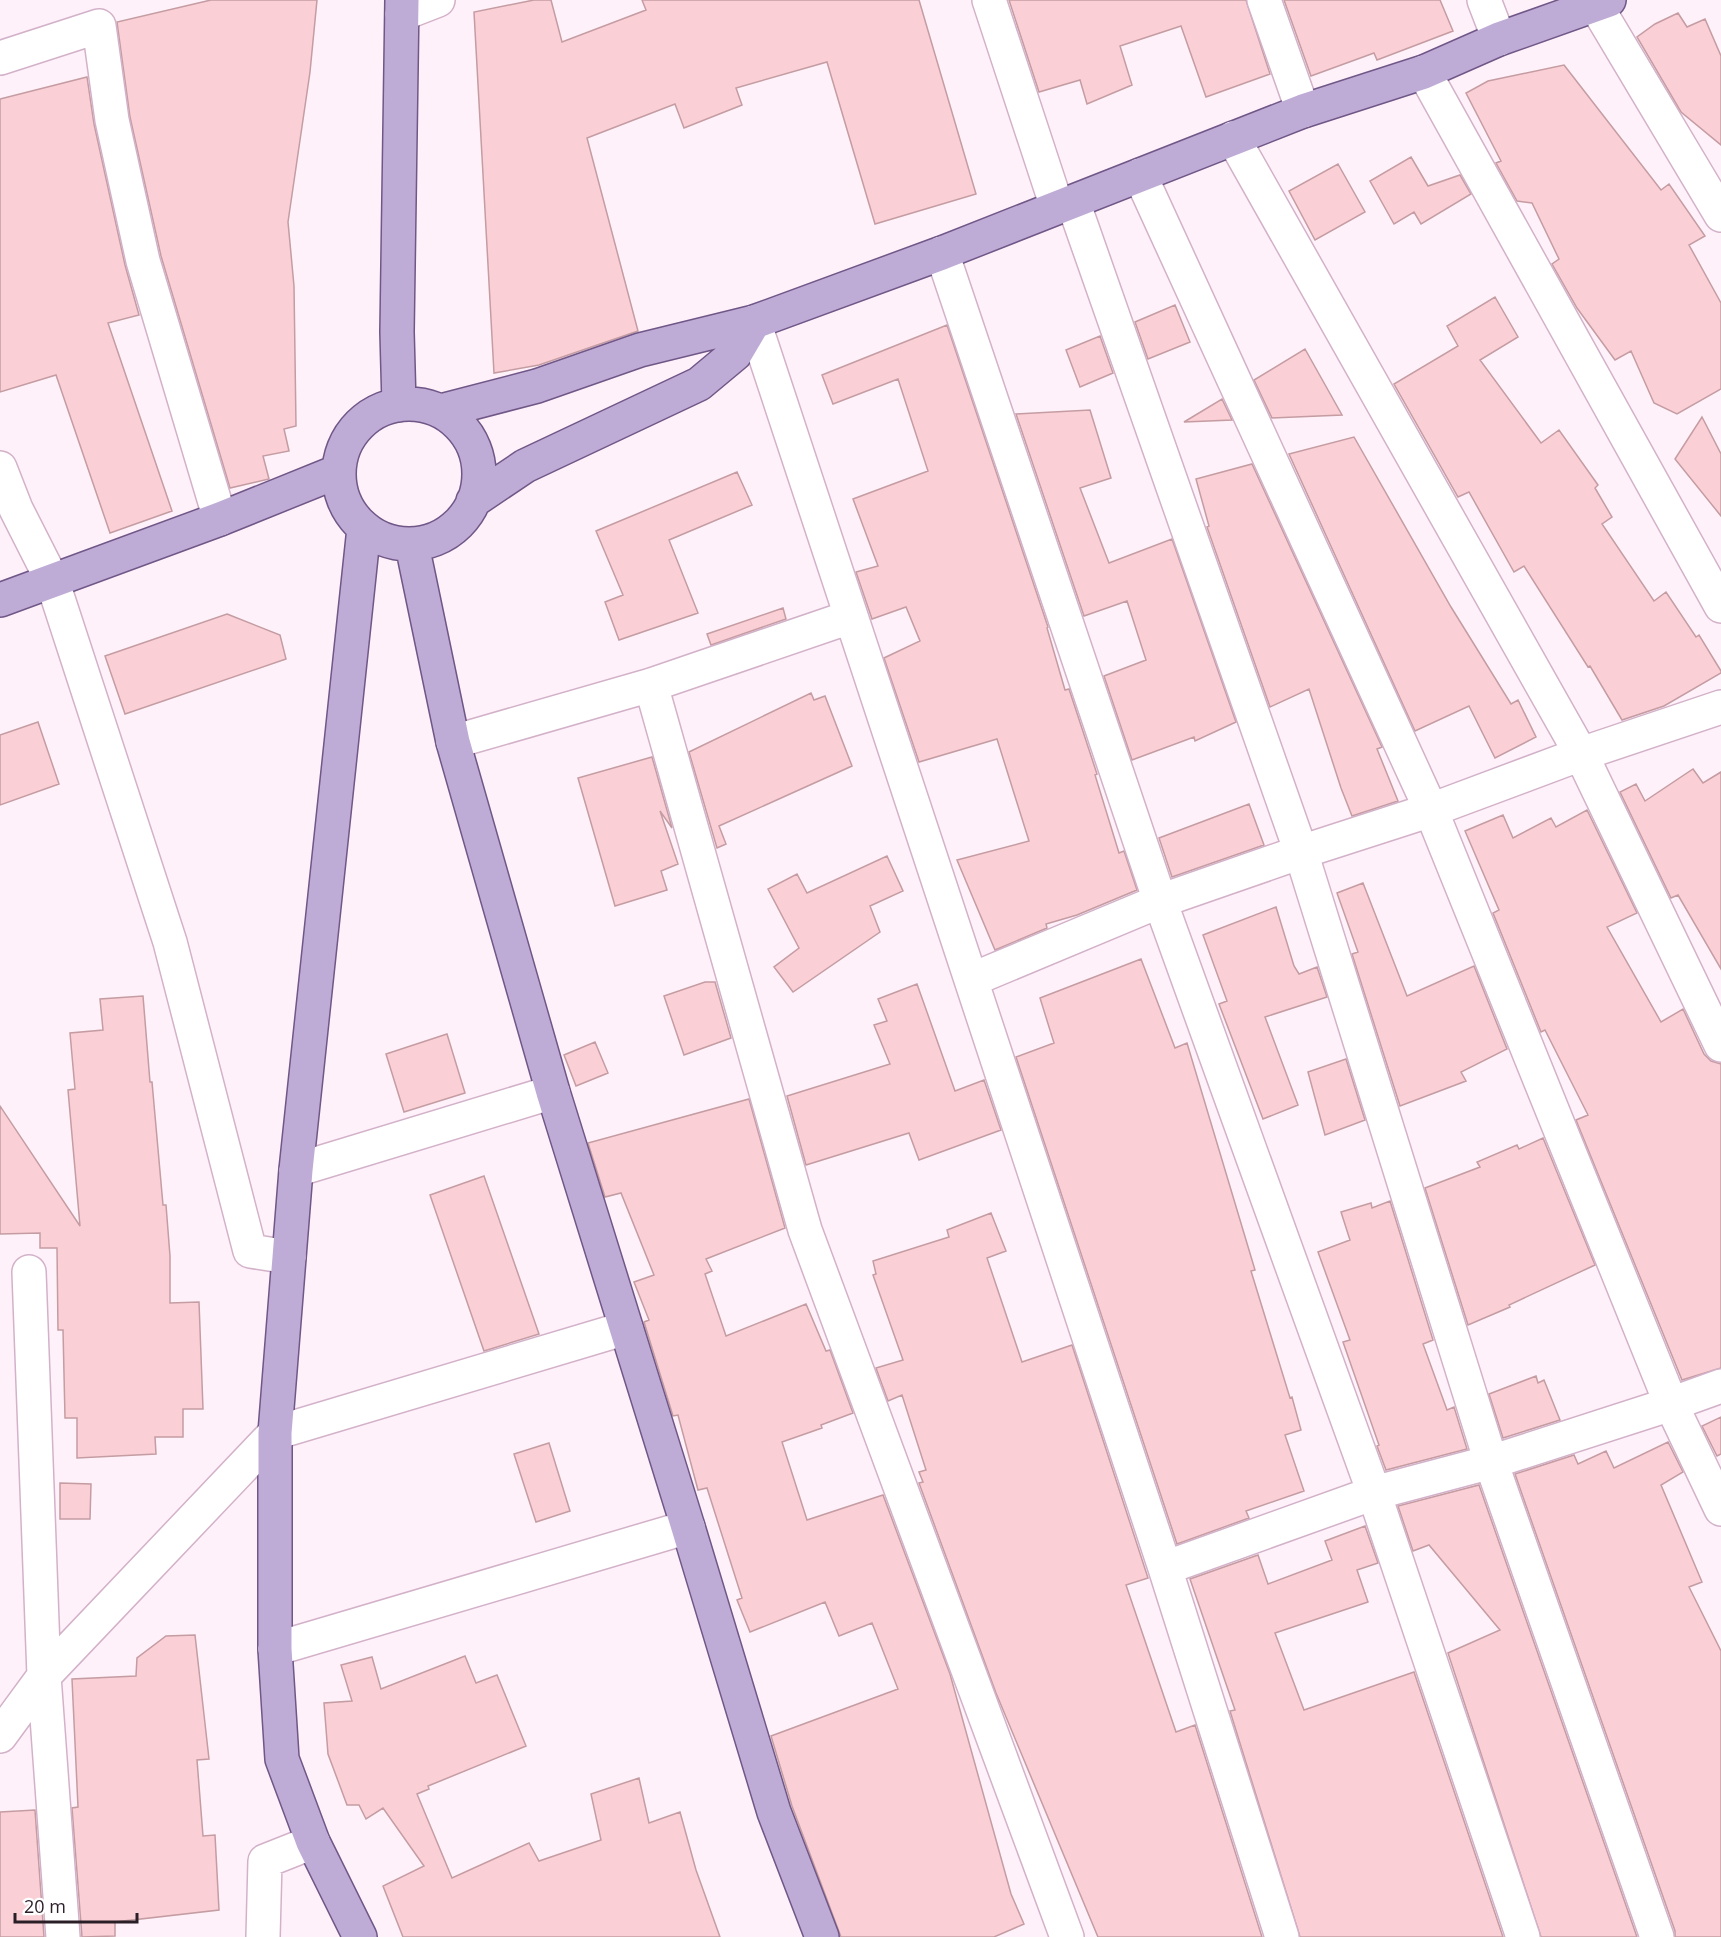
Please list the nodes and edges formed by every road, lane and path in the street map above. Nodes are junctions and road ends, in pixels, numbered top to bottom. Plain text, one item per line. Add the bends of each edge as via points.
1 (438, 0) edge
2 (989, 0) edge
3 (1264, 0) edge
4 (1484, 0) edge
5 (1602, 2) edge
6 (402, 7) edge
7 (1499, 39) junction
8 (0, 58) edge
9 (1424, 72) junction
10 (1303, 111) junction
11 (1233, 138) junction
12 (1140, 175) junction
13 (1065, 204) junction
14 (1721, 215) edge
15 (942, 253) junction
16 (754, 322) junction
17 (399, 405) junction
18 (441, 411) junction
19 (0, 468) edge
20 (339, 471) junction
21 (473, 501) junction
22 (220, 519) junction
23 (364, 528) junction
24 (412, 545) junction
25 (52, 580) junction
26 (0, 600) edge
27 (1721, 606) edge
28 (850, 617) junction
29 (651, 684) junction
30 (1721, 706) edge
31 (453, 742) junction
32 (1581, 754) junction
33 (1431, 810) junction
34 (1301, 852) junction
35 (1160, 901) junction
36 (971, 980) junction
37 (1721, 1045) edge
38 (553, 1092) junction
39 (296, 1170) junction
40 (289, 1257) junction
41 (29, 1272) dead end
42 (626, 1328) junction
43 (1721, 1386) edge
44 (1671, 1404) junction
45 (275, 1433) junction
46 (1491, 1462) junction
47 (1374, 1493) junction
48 (1721, 1509) edge
49 (688, 1527) junction
50 (1164, 1568) junction
51 (275, 1649) junction
52 (44, 1676) junction
53 (0, 1736) edge
54 (313, 1842) junction
55 (63, 1937) edge
56 (263, 1937) edge
57 (360, 1937) edge
58 (822, 1937) edge
59 (1067, 1937) edge
60 (1282, 1937) edge
61 (1523, 1937) edge
62 (1657, 1937) edge

1 - 6 street
2 - 13 street
3 - 10 street
4 - 7 street
5 - 7 main road
5 - 14 street
6 - 17 main road
7 - 9 main road
8 - 22 street via 99,26 112,120 143,261
9 - 10 main road
9 - 27 street
10 - 11 main road
11 - 12 main road
11 - 32 street
12 - 13 main road
12 - 33 street
13 - 15 main road
13 - 34 street
15 - 16 main road
15 - 35 street
16 - 18 main road via 640,350 537,386
16 - 21 main road via 735,354 699,384 525,466
16 - 28 street
17 - 18 main road via 422,405
17 - 20 main road via 376,412 357,427 344,447
18 - 21 main road via 461,427 475,449 479,476
19 - 25 street
20 - 22 main road
20 - 23 main road via 344,502
21 - 24 main road via 459,524 438,538
22 - 25 main road
23 - 24 main road via 387,541
23 - 39 main road
24 - 31 main road
25 - 26 main road
25 - 40 street via 170,942 250,1251
28 - 29 street
28 - 36 street
29 - 31 street
29 - 59 street via 805,1230
30 - 32 street
31 - 38 main road
32 - 33 street
32 - 37 street
33 - 34 street
33 - 44 street
34 - 35 street
34 - 46 street
35 - 36 street
35 - 47 street
36 - 50 street
38 - 39 street
38 - 42 main road
39 - 40 main road
40 - 45 main road
41 - 52 street
42 - 45 street
42 - 49 main road
43 - 44 street
44 - 46 street
44 - 48 street
45 - 51 main road
45 - 52 street
46 - 47 street
46 - 62 street
47 - 50 street
47 - 61 street
49 - 51 street
49 - 58 main road via 774,1812
50 - 60 street
51 - 54 main road via 282,1759
52 - 53 street
52 - 55 street
54 - 56 street via 265,1861
54 - 57 main road

